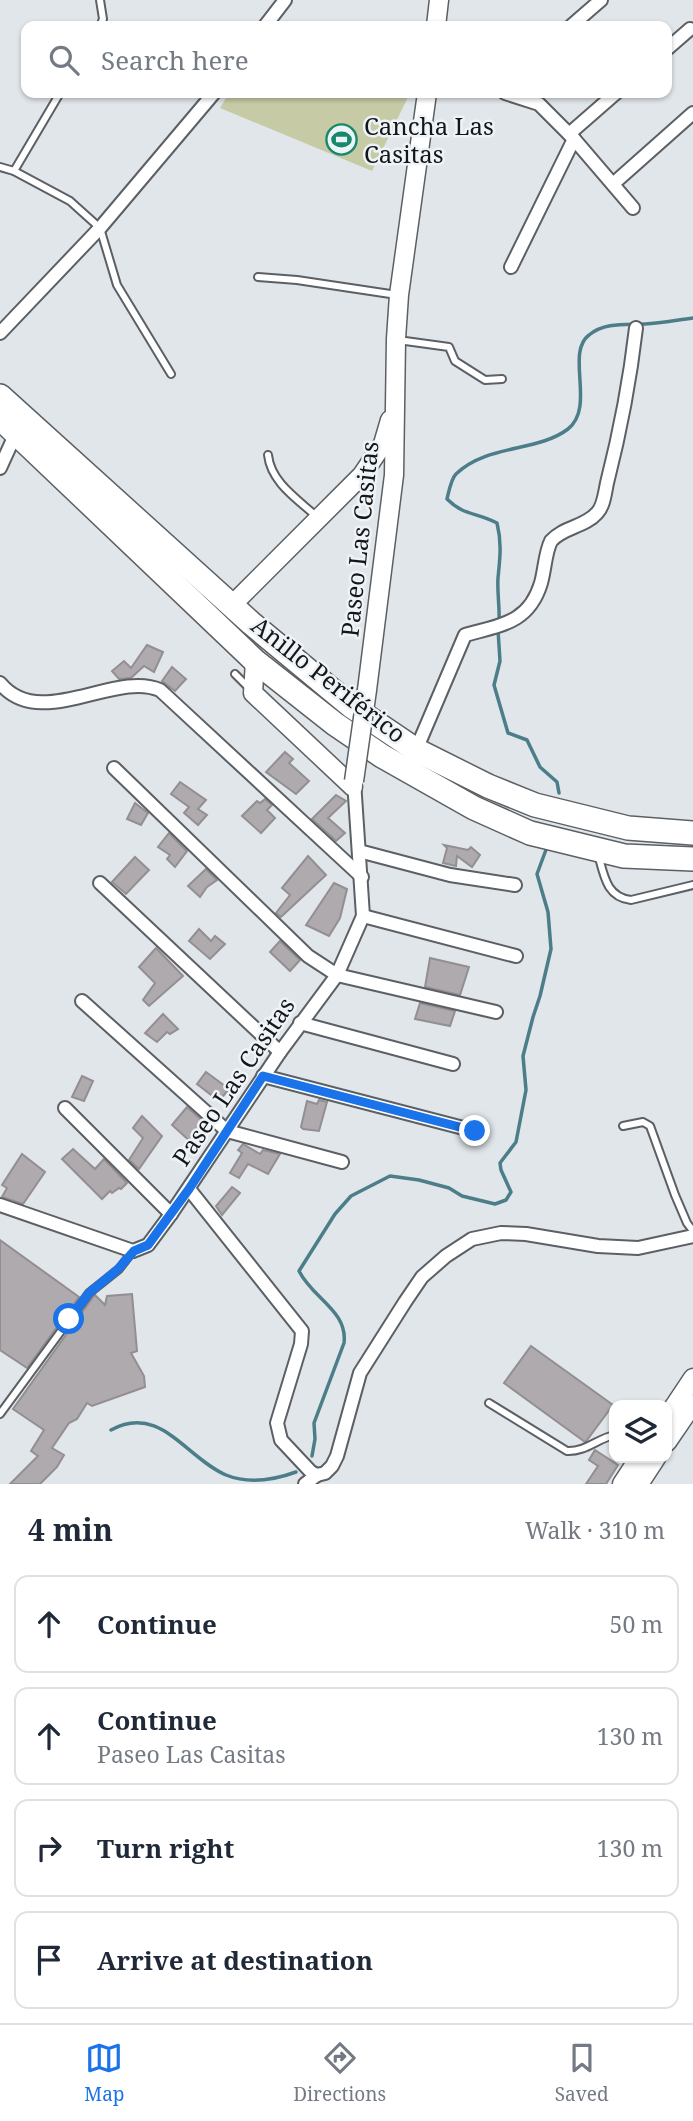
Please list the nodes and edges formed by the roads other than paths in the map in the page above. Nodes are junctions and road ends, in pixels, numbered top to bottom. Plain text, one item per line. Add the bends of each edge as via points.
1 (100, 0) edge
2 (285, 0) edge
3 (439, 0) edge
4 (601, 0) edge
5 (102, 21) edge
6 (269, 21) edge
7 (437, 21) edge
8 (577, 21) edge
9 (690, 29) dead end
10 (672, 45) edge
11 (57, 98) edge
12 (211, 98) edge
13 (426, 98) edge
14 (520, 98) edge
15 (611, 98) edge
16 (693, 113) edge
17 (572, 136) junction
18 (0, 167) edge
19 (14, 171) junction
20 (613, 184) junction
21 (633, 208) dead end
22 (100, 228) junction
23 (511, 267) dead end
24 (258, 277) dead end
25 (399, 295) junction
26 (636, 328) dead end
27 (0, 333) edge
28 (396, 339) junction
29 (171, 374) dead end
30 (502, 379) dead end
31 (0, 396) edge
32 (396, 404) junction
33 (8, 426) edge
34 (268, 455) dead end
35 (0, 468) edge
36 (362, 475) junction
37 (394, 475) junction
38 (317, 518) junction
39 (232, 606) junction
40 (255, 661) junction
41 (235, 674) dead end
42 (0, 683) edge
43 (253, 693) junction
44 (416, 750) junction
45 (114, 768) dead end
46 (354, 784) junction
47 (693, 832) edge
48 (596, 849) junction
49 (359, 851) junction
50 (693, 859) edge
51 (362, 877) junction
52 (100, 883) dead end
53 (693, 885) edge
54 (515, 886) dead end
55 (363, 916) junction
56 (516, 956) dead end
57 (337, 975) junction
58 (82, 1001) dead end
59 (496, 1012) dead end
60 (300, 1023) junction
61 (279, 1052) junction
62 (453, 1064) dead end
63 (263, 1076) junction
64 (65, 1108) dead end
65 (623, 1126) dead end
66 (227, 1131) junction
67 (475, 1131) dead end
68 (342, 1162) dead end
69 (189, 1189) junction
70 (0, 1205) edge
71 (171, 1214) junction
72 (693, 1233) edge
73 (134, 1251) junction
74 (693, 1378) edge
75 (489, 1403) dead end
76 (693, 1404) edge
77 (672, 1410) edge
78 (0, 1414) edge
79 (672, 1436) edge
80 (609, 1437) edge
81 (636, 1463) edge
82 (653, 1463) edge
83 (317, 1475) junction
84 (305, 1484) edge
85 (622, 1484) edge
86 (639, 1484) edge

1 - 5 lane
2 - 6 street
3 - 7 street
4 - 8 street
9 - 10 street
11 - 19 lane
12 - 22 street
13 - 25 street, Paseo Las Casitas
14 - 17 street via 539,104
15 - 17 street
16 - 20 street
17 - 20 street
17 - 23 street
18 - 19 lane
19 - 22 lane via 70,201
20 - 21 street
22 - 27 street
22 - 29 lane via 117,285
24 - 25 lane
25 - 28 street, Paseo Las Casitas
26 - 44 street via 617,446 601,509 551,541 535,599 523,615 465,635
28 - 30 lane via 449,347 455,360 485,380
28 - 32 street, Paseo Las Casitas
31 - 39 highway, Anillo Periférico
32 - 36 street via 383,443
32 - 37 street, Paseo Las Casitas
33 - 35 street
33 - 40 highway, Anillo Periférico
34 - 38 lane via 275,479
36 - 37 street via 381,470
36 - 38 street
37 - 46 street, Paseo Las Casitas, bridge
38 - 39 street
39 - 44 highway, Anillo Periférico via 351,706
40 - 43 street
40 - 48 highway, Anillo Periférico via 335,724 421,779 530,834
41 - 43 lane
42 - 51 street via 15,696 49,703 143,685 160,690
43 - 46 street
44 - 47 highway, Anillo Periférico via 535,805 628,828
45 - 57 street via 295,945
46 - 49 street, Paseo Las Casitas
48 - 50 highway, Anillo Periférico via 624,856
48 - 53 lane via 610,891 623,899
49 - 51 street, Paseo Las Casitas
49 - 54 street
51 - 55 street, Paseo Las Casitas
52 - 61 street
55 - 56 street
55 - 57 street, Paseo Las Casitas
57 - 59 street
57 - 60 street, Paseo Las Casitas
58 - 66 street
60 - 61 street, Paseo Las Casitas
60 - 62 street
61 - 63 street, Paseo Las Casitas
63 - 66 street, Paseo Las Casitas
63 - 67 street
64 - 71 street
65 - 72 lane via 643,1122 650,1126
66 - 68 street
66 - 69 street, Paseo Las Casitas
69 - 71 street, Paseo Las Casitas
69 - 83 street via 302,1331 277,1423 286,1447
70 - 73 street
71 - 73 street, Paseo Las Casitas via 148,1245
72 - 83 street via 638,1248 526,1234 471,1239 422,1277 376,1345 360,1373 338,1456
73 - 78 lane via 89,1293
74 - 77 street
75 - 80 lane via 567,1451 576,1452
76 - 79 street
81 - 85 street
82 - 86 street
83 - 84 street

